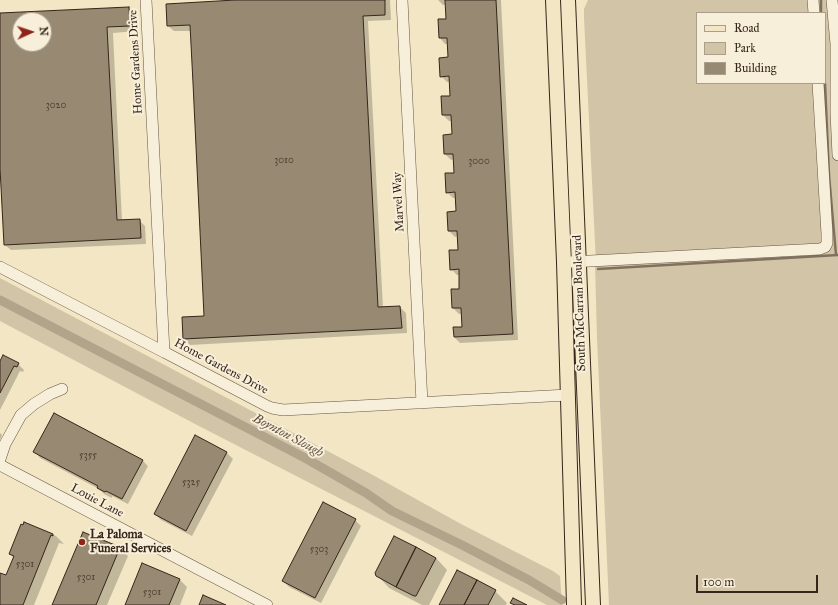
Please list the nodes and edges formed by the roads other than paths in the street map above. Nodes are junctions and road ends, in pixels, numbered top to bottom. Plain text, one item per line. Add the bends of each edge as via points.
1 (146, 0) edge
2 (402, 0) edge
3 (553, 0) edge
4 (568, 0) edge
5 (575, 0) edge
6 (813, 0) edge
7 (832, 0) edge
8 (814, 12) edge
9 (569, 36) junction
10 (818, 84) edge
11 (838, 155) edge
12 (562, 262) junction
13 (578, 262) junction
14 (0, 266) edge
15 (164, 352) junction
16 (62, 389) dead end
17 (568, 395) junction
18 (422, 403) junction
19 (0, 459) edge
20 (0, 465) edge
21 (590, 544) junction
22 (267, 605) edge
23 (574, 605) edge
24 (593, 605) edge

1 - 15 street, Home Gardens Drive
2 - 18 street, Marvel Way
3 - 12 main road, South McCarran Boulevard
4 - 9 main road, South McCarran Boulevard
5 - 9 main road
6 - 8 street
7 - 11 street via 836,44
9 - 13 main road, South McCarran Boulevard
10 - 13 street via 827,234 825,247
12 - 13 street
12 - 17 main road, South McCarran Boulevard
13 - 21 main road, South McCarran Boulevard
14 - 15 street
15 - 18 street, Home Gardens Drive via 267,406 278,409
16 - 19 street via 45,397 21,415
17 - 18 street, Home Gardens Drive
17 - 21 main road via 577,411 581,496
17 - 23 main road, South McCarran Boulevard
20 - 22 street, Louie Lane
21 - 24 main road, South McCarran Boulevard

